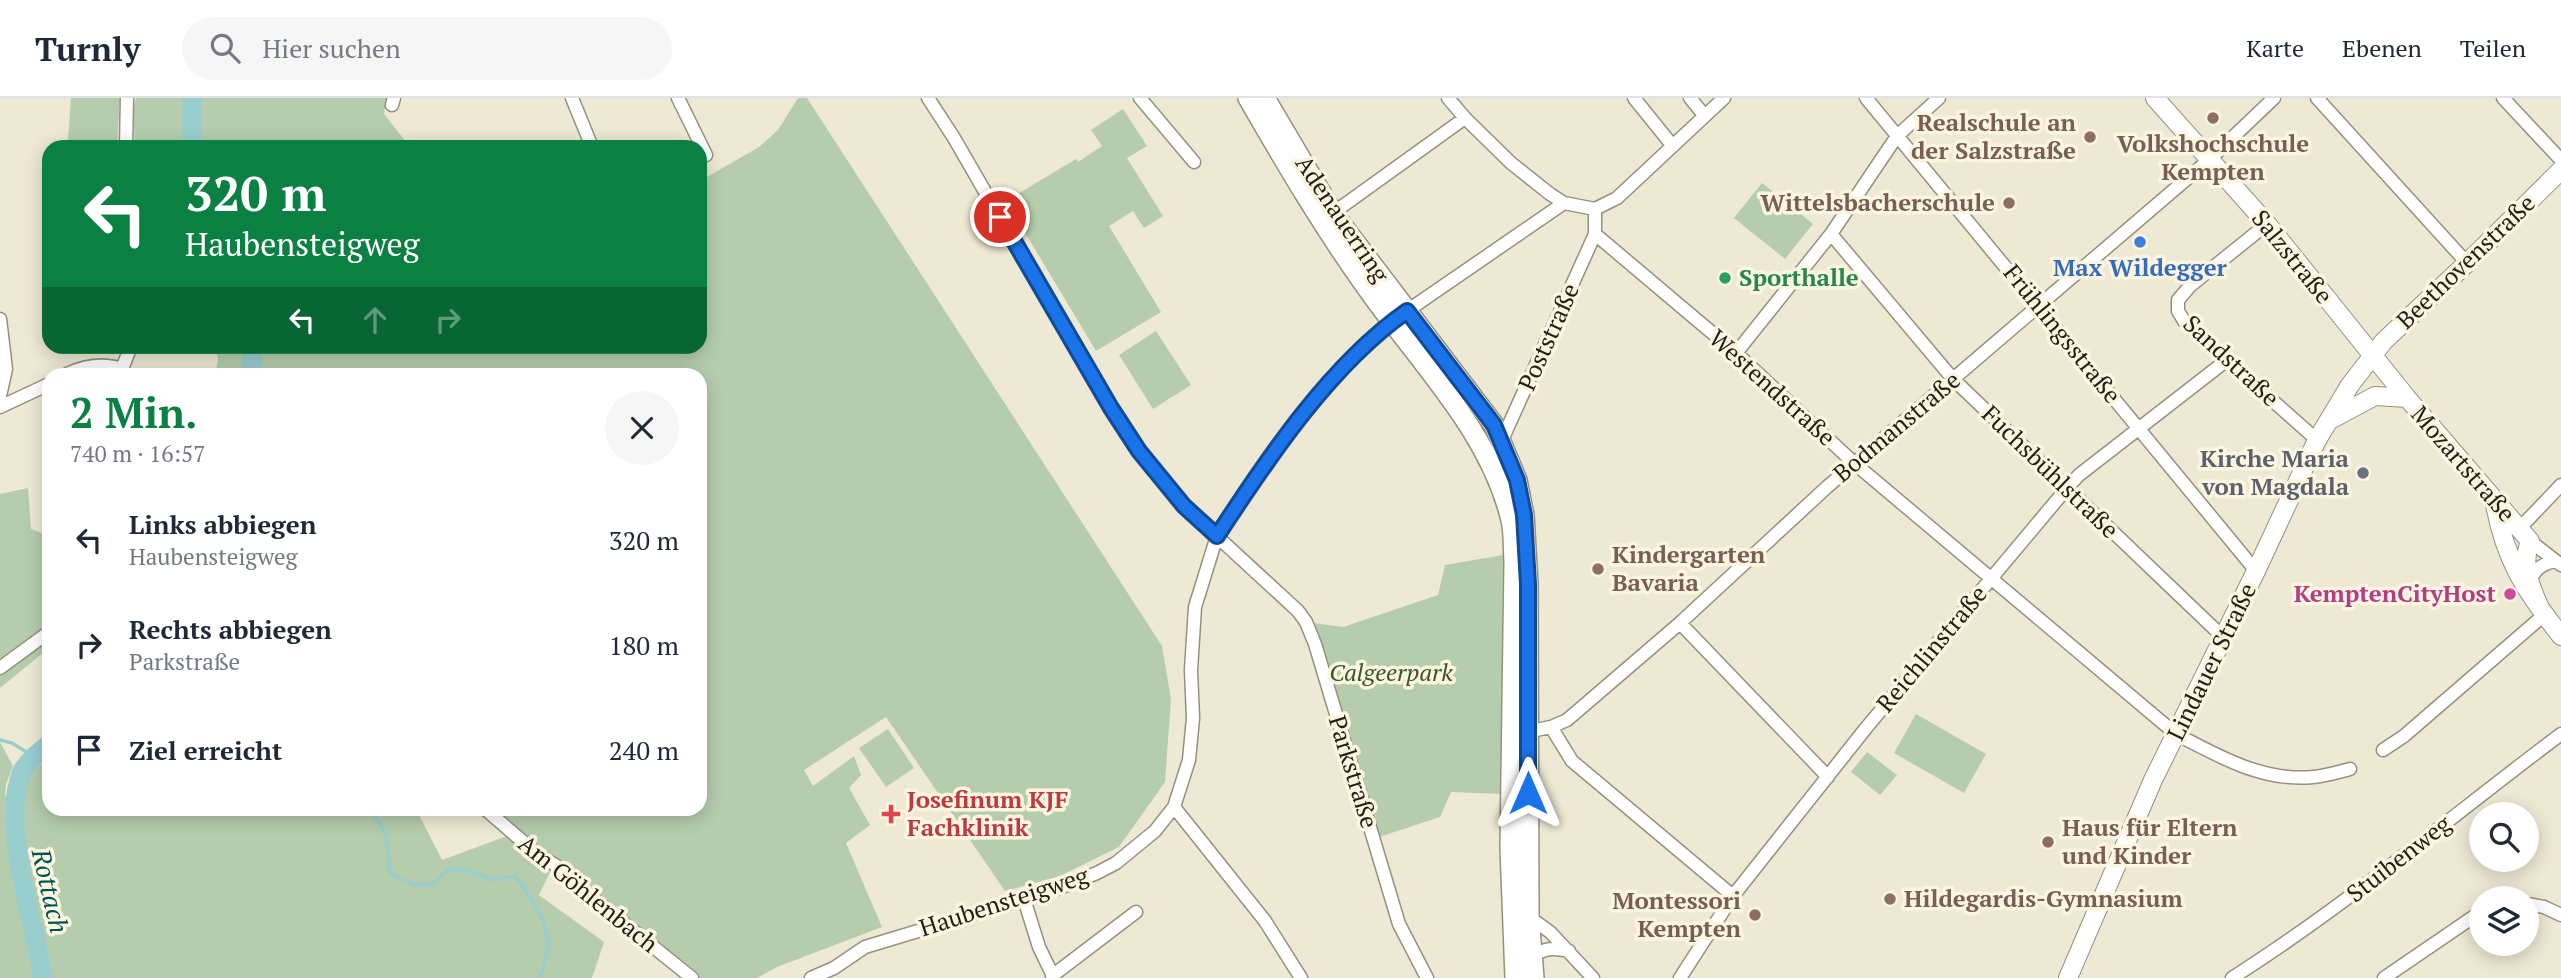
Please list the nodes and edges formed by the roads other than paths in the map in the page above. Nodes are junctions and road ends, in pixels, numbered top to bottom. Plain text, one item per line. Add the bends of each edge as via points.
1 (127, 98) edge
2 (572, 98) edge
3 (678, 98) edge
4 (928, 98) edge
5 (1140, 98) edge
6 (1248, 98) edge
7 (1265, 98) edge
8 (1448, 98) edge
9 (1634, 98) edge
10 (1690, 98) edge
11 (1724, 98) edge
12 (1866, 98) edge
13 (1939, 98) edge
14 (2155, 98) edge
15 (2274, 98) edge
16 (2317, 98) edge
17 (2503, 98) edge
18 (1704, 115) junction
19 (1465, 118) junction
20 (1897, 136) junction
21 (126, 140) edge
22 (589, 140) edge
23 (699, 140) edge
24 (1672, 145) junction
25 (2210, 159) junction
26 (2561, 160) edge
27 (1194, 162) dead end
28 (2561, 170) edge
29 (1564, 203) junction
30 (1595, 209) junction
31 (1333, 213) junction
32 (2267, 225) junction
33 (1595, 234) junction
34 (1831, 234) junction
35 (2468, 263) junction
36 (2039, 306) junction
37 (1399, 317) junction
38 (0, 319) edge
39 (1735, 353) junction
40 (2372, 354) junction
41 (2227, 360) junction
42 (87, 368) edge
43 (116, 368) edge
44 (1953, 379) junction
45 (42, 387) edge
46 (0, 396) edge
47 (2407, 398) junction
48 (0, 407) edge
49 (2328, 422) junction
50 (2139, 428) junction
51 (1502, 440) junction
52 (2317, 440) junction
53 (1854, 463) junction
54 (2561, 485) edge
55 (2067, 488) junction
56 (2494, 499) junction
57 (2525, 535) junction
58 (1217, 536) junction
59 (2557, 563) edge
60 (2256, 571) junction
61 (1991, 578) junction
62 (2529, 583) junction
63 (2542, 611) junction
64 (1679, 623) junction
65 (2561, 636) edge
66 (42, 637) edge
67 (2224, 638) junction
68 (0, 668) edge
69 (1551, 727) junction
70 (1519, 733) junction
71 (2176, 734) junction
72 (2561, 734) edge
73 (2383, 750) dead end
74 (2350, 769) dead end
75 (1828, 777) junction
76 (1174, 807) junction
77 (494, 816) edge
78 (1530, 895) junction
79 (1733, 896) junction
80 (1024, 899) junction
81 (2539, 906) edge
82 (1136, 912) dead end
83 (1521, 915) junction
84 (2561, 915) edge
85 (2469, 920) edge
86 (1550, 932) junction
87 (1570, 951) junction
88 (1532, 968) edge
89 (816, 977) edge
90 (1053, 977) edge
91 (692, 978) edge
92 (1301, 978) edge
93 (1427, 978) edge
94 (1515, 978) edge
95 (1593, 978) edge
96 (1680, 978) edge
97 (2068, 978) edge
98 (2232, 978) edge
99 (2384, 978) edge

1 - 21 street
2 - 22 street
3 - 23 street
4 - 58 street, Parkstraße via 1139,451 1184,506
5 - 27 street
6 - 37 main road, Adenauerring via 1322,222
7 - 31 main road, Adenauerring
8 - 19 street
9 - 24 street
10 - 18 street
11 - 18 street
12 - 20 street, Frühlingsstraße
13 - 20 street
14 - 25 street, Salzstraße
15 - 25 street, Bodmanstraße
16 - 35 street
17 - 26 street
18 - 24 street
19 - 29 street via 1511,163
19 - 31 street
20 - 34 street
20 - 36 street, Frühlingsstraße
24 - 30 street via 1617,198
25 - 32 street, Salzstraße
25 - 36 street, Bodmanstraße
28 - 35 street, Beethovenstraße
29 - 30 street
29 - 37 street, Haubensteigweg
30 - 33 street
31 - 37 main road, Adenauerring
32 - 40 street, Salzstraße
32 - 41 street, Sandstraße via 2178,300 2184,320
33 - 39 street, Westendstraße
33 - 51 street, Poststraße
34 - 39 street
34 - 44 street, Fuchsbühlstraße
35 - 40 street, Beethovenstraße
36 - 44 street, Bodmanstraße
36 - 50 street, Frühlingsstraße
37 - 51 main road, Adenauerring via 1478,403
37 - 58 street, Haubensteigweg via 1364,345 1303,414
37 - 70 main road, Adenauerring via 1478,442 1511,521
38 - 46 street via 6,369
39 - 53 street, Westendstraße
40 - 47 street, Mozartstraße
40 - 49 street, Lindauer Straße
41 - 50 street, Reichlinstraße
41 - 52 street, Sandstraße
42 - 43 street
44 - 53 street, Bodmanstraße
44 - 55 street, Fuchsbühlstraße
45 - 48 street
47 - 49 street via 2375,396
47 - 56 street, Mozartstraße
49 - 52 street, Lindauer Straße
50 - 55 street, Reichlinstraße
50 - 60 street, Frühlingsstraße
51 - 70 main road, Adenauerring via 1517,480 1527,540
52 - 60 street, Lindauer Straße
53 - 61 street, Westendstraße
53 - 64 street, Bodmanstraße
54 - 57 street
55 - 61 street, Reichlinstraße
55 - 67 street, Fuchsbühlstraße
56 - 57 street, Mozartstraße
56 - 63 street via 2512,563
57 - 59 street, Mozartstraße
57 - 62 street
58 - 76 street, Haubensteigweg via 1195,607 1189,760
58 - 93 street, Parkstraße via 1306,622 1398,924
59 - 62 street via 2542,564
60 - 67 street, Lindauer Straße
61 - 71 street, Westendstraße
61 - 75 street, Reichlinstraße
62 - 63 street
63 - 65 street
63 - 73 street
64 - 69 street, Bodmanstraße via 1567,720
64 - 75 street
66 - 68 street
67 - 71 street, Lindauer Straße
69 - 70 street, Bodmanstraße
69 - 79 street via 1572,761
70 - 78 main road, Adenauerring
70 - 83 main road, Adenauerring via 1510,848
71 - 74 street, Westendstraße via 2229,762 2276,775 2313,778
71 - 97 street, Lindauer Straße
72 - 98 street, Stuibenweg via 2308,928
75 - 79 street, Reichlinstraße
76 - 80 street, Haubensteigweg via 1155,831 1116,863
76 - 92 street via 1265,921
77 - 91 street, Am Göhlenbach
78 - 83 main road, Adenauerring
78 - 86 street
79 - 96 street, Reichlinstraße
80 - 89 street, Haubensteigweg via 865,947
80 - 90 street
81 - 84 street
82 - 90 street
83 - 86 street
83 - 88 main road, Adenauerring
83 - 94 main road, Adenauerring
85 - 99 street
86 - 87 street
87 - 88 street via 1544,950
87 - 95 street

